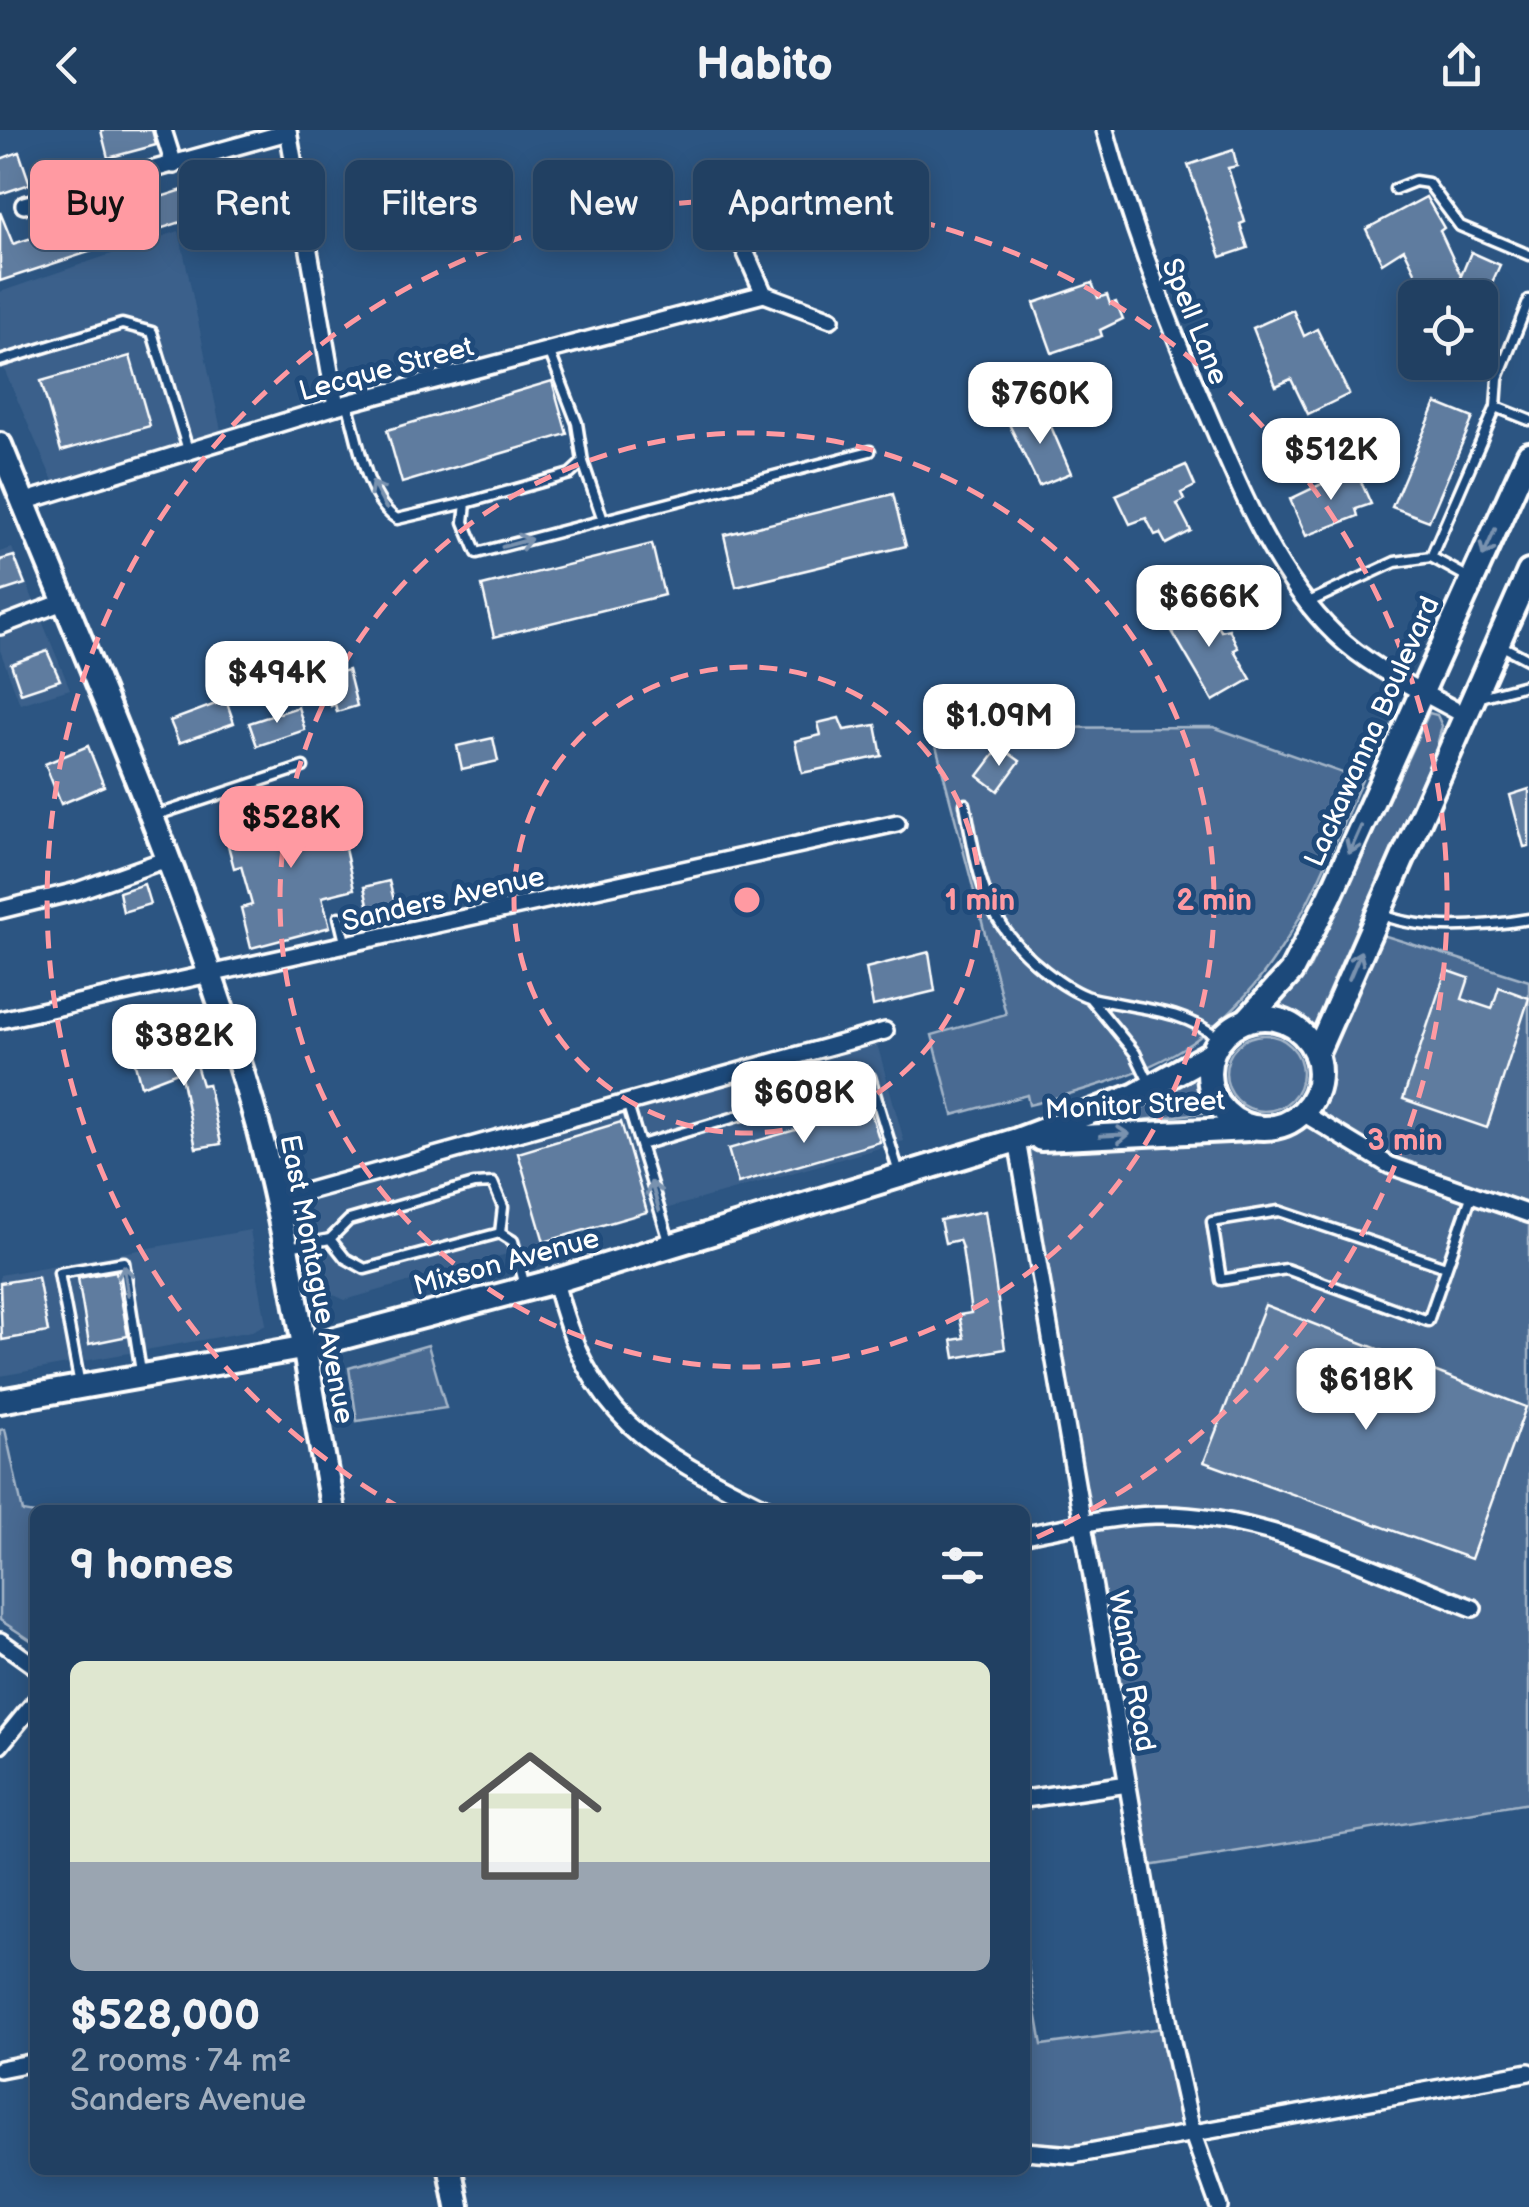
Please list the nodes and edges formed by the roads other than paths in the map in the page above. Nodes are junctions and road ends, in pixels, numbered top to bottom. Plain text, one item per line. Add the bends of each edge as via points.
1 (163, 130) edge
2 (1105, 130) edge
3 (288, 131) edge
4 (174, 164) junction
5 (1395, 188) dead end
6 (24, 206) dead end
7 (745, 250) edge
8 (1529, 254) edge
9 (764, 294) junction
10 (1529, 300) edge
11 (830, 319) dead end
12 (549, 350) junction
13 (0, 361) edge
14 (342, 404) junction
15 (1496, 407) junction
16 (1529, 420) edge
17 (0, 445) edge
18 (188, 450) junction
19 (870, 451) dead end
20 (1529, 454) edge
21 (583, 462) junction
22 (5, 472) edge
23 (24, 502) junction
24 (466, 503) junction
25 (602, 520) junction
26 (1431, 557) junction
27 (1529, 572) edge
28 (1472, 580) junction
29 (62, 602) junction
30 (1309, 602) junction
31 (0, 626) edge
32 (1497, 643) junction
33 (1529, 660) edge
34 (1529, 684) edge
35 (1422, 691) junction
36 (1467, 707) junction
37 (303, 767) dead end
38 (966, 804) dead end
39 (150, 818) junction
40 (896, 823) dead end
41 (167, 859) junction
42 (0, 910) edge
43 (1378, 913) junction
44 (339, 917) dead end
45 (1529, 919) edge
46 (346, 946) junction
47 (211, 976) junction
48 (1090, 997) junction
49 (0, 1020) edge
50 (1247, 1020) junction
51 (885, 1030) dead end
52 (1216, 1046) junction
53 (1316, 1055) junction
54 (1151, 1086) junction
55 (627, 1102) junction
56 (1303, 1114) junction
57 (1255, 1128) junction
58 (1017, 1140) junction
59 (640, 1145) junction
60 (900, 1176) junction
61 (1472, 1194) junction
62 (276, 1200) junction
63 (1529, 1214) edge
64 (500, 1232) junction
65 (330, 1239) junction
66 (670, 1246) junction
67 (284, 1248) junction
68 (1446, 1267) junction
69 (554, 1281) junction
70 (525, 1289) junction
71 (302, 1348) junction
72 (142, 1376) junction
73 (80, 1387) junction
74 (0, 1401) edge
75 (332, 1505) edge
76 (762, 1505) edge
77 (1082, 1524) junction
78 (1030, 1534) edge
79 (1473, 1608) dead end
80 (0, 1641) edge
81 (30, 1662) edge
82 (30, 1708) edge
83 (0, 1745) edge
84 (1128, 1784) junction
85 (1030, 1799) edge
86 (30, 2063) edge
87 (0, 2070) edge
88 (1529, 2072) edge
89 (1192, 2132) junction
90 (1030, 2151) edge
91 (453, 2175) edge
92 (458, 2207) edge
93 (1219, 2207) edge

1 - 4 street
2 - 30 street, Spell Lane via 1142,255 1231,469 1275,554
3 - 4 street
3 - 14 street
4 - 6 street
5 - 8 lane via 1428,183 1460,226
7 - 9 street
9 - 11 street
9 - 12 street, Lecque Street
10 - 15 lane via 1498,378
12 - 14 street, Lecque Street
12 - 21 lane via 577,423
13 - 18 lane via 122,324 152,332
14 - 18 street, Lecque Street
24 -> 14 lane via 398,518 389,514
15 - 16 lane
15 - 26 lane
17 - 22 street, East Montague Avenue
18 - 23 street, Lecque Street
19 - 25 lane
20 -> 28 street, Lackawanna Boulevard
21 - 24 lane via 570,474
21 - 25 lane
22 - 23 street, East Montague Avenue
23 - 29 street, East Montague Avenue
24 -> 25 lane via 464,522 477,554
26 - 28 lane
26 - 30 lane via 1395,562
27 - 32 street
28 - 35 street, Lackawanna Boulevard
29 - 31 street
29 - 39 street, East Montague Avenue
30 - 35 street, Spell Lane via 1356,652
32 - 33 lane
32 - 36 street
34 - 36 lane
35 - 36 street, Spell Lane
35 -> 50 street, Lackawanna Boulevard via 1290,972
36 - 43 street
37 - 39 lane
38 - 48 lane via 994,920 1026,956
39 - 41 street, East Montague Avenue
40 - 46 street, Sanders Avenue
41 - 42 street
41 - 47 street, East Montague Avenue
43 - 45 lane via 1441,926
53 -> 43 street
44 - 46 lane
46 - 47 street, Sanders Avenue
47 - 49 street, Sanders Avenue
47 - 62 street, East Montague Avenue
48 - 52 lane via 1198,1021
48 - 54 lane
50 - 52 street
50 - 53 street via 1296,1028
51 - 55 street
52 - 54 street
52 - 57 street via 1208,1070 1216,1101
53 - 56 street via 1318,1086
54 - 58 street
55 - 59 lane
55 - 62 street
56 - 57 street via 1289,1124
56 - 61 street via 1389,1165
58 -> 57 street, Monitor Street
58 - 60 street, Mixson Avenue
58 - 77 street, Wando Road
59 - 60 lane via 870,1077
66 -> 59 lane
60 - 66 street, Mixson Avenue
61 - 63 street
61 - 68 lane
62 - 67 street, East Montague Avenue
64 - 65 lane via 365,1269
64 - 65 lane via 504,1206 493,1183 349,1220
64 - 70 lane via 513,1241
65 - 67 lane
66 - 69 street, Mixson Avenue
67 - 71 street, East Montague Avenue
68 - 68 lane via 1428,1321 1286,1269 1221,1280 1212,1222 1278,1211
69 - 70 street, Mixson Avenue
69 - 76 street via 568,1334 592,1384 623,1421 659,1452
70 - 71 street, Mixson Avenue
71 - 72 street, Mixson Avenue
71 - 75 street, East Montague Avenue
72 - 73 street, Mixson Avenue
72 -> 73 lane via 124,1262 75,1270 59,1273
73 - 74 street, Mixson Avenue
77 - 78 street
77 - 79 street via 1155,1515 1222,1520 1278,1534
77 - 84 street, Wando Road
80 - 81 street
82 - 83 street
84 - 85 street
84 - 89 street, Wando Road
86 - 87 street
88 - 89 street
89 - 90 street via 1074,2155
89 - 93 street, Wando Road
91 - 92 street

